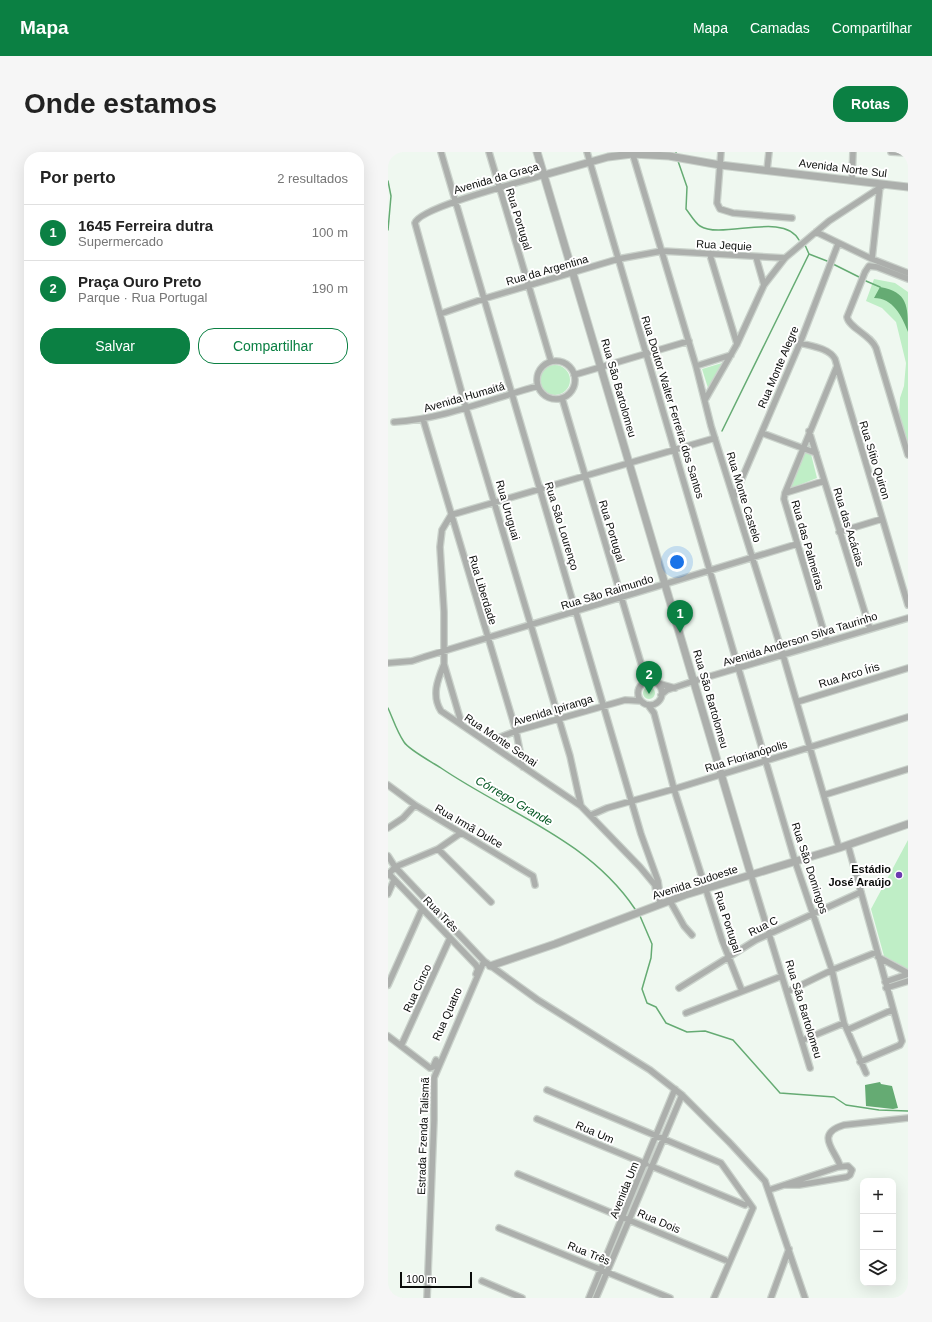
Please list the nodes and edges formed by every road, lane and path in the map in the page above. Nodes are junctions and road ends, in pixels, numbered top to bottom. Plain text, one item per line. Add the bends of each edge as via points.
1 (441, 152) edge
2 (489, 152) edge
3 (537, 152) edge
4 (587, 152) edge
5 (721, 152) edge
6 (769, 152) edge
7 (853, 152) edge
8 (891, 152) edge
9 (632, 153) edge
10 (908, 153) edge
11 (590, 162) junction
12 (720, 165) junction
13 (767, 170) junction
14 (544, 175) junction
15 (852, 180) junction
16 (883, 185) junction
17 (908, 188) edge
18 (500, 189) junction
19 (455, 201) junction
20 (792, 218) dead end
21 (415, 220) joint
22 (816, 232) junction
23 (838, 244) junction
24 (662, 251) junction
25 (710, 255) junction
26 (756, 257) junction
27 (785, 258) junction
28 (618, 259) junction
29 (872, 259) junction
30 (574, 272) junction
31 (908, 273) edge
32 (908, 279) edge
33 (529, 285) junction
34 (764, 285) junction
35 (483, 299) junction
36 (440, 314) junction
37 (689, 341) junction
38 (800, 342) junction
39 (737, 344) junction
40 (646, 353) junction
41 (731, 355) junction
42 (551, 361) junction
43 (601, 366) junction
44 (696, 366) junction
45 (837, 366) junction
46 (574, 375) junction
47 (538, 386) junction
48 (512, 393) junction
49 (562, 398) junction
50 (705, 400) junction
51 (466, 408) junction
52 (423, 419) junction
53 (394, 422) dead end
54 (809, 431) junction
55 (762, 432) junction
56 (715, 438) junction
57 (803, 447) junction
58 (674, 449) junction
59 (816, 453) junction
60 (908, 455) edge
61 (630, 462) junction
62 (585, 475) junction
63 (824, 481) junction
64 (540, 489) junction
65 (784, 493) junction
66 (734, 496) junction
67 (496, 501) junction
68 (451, 515) junction
69 (882, 519) junction
70 (840, 532) junction
71 (797, 544) junction
72 (753, 558) junction
73 (711, 571) junction
74 (666, 584) junction
75 (622, 597) junction
76 (908, 605) edge
77 (577, 611) junction
78 (908, 618) edge
79 (531, 624) junction
80 (870, 629) junction
81 (487, 637) junction
82 (827, 642) junction
83 (445, 650) junction
84 (783, 655) junction
85 (388, 663) edge
86 (444, 664) junction
87 (739, 668) junction
88 (908, 668) edge
89 (643, 670) junction
90 (694, 681) junction
91 (655, 682) junction
92 (639, 687) junction
93 (675, 688) junction
94 (661, 695) junction
95 (625, 700) junction
96 (641, 701) junction
97 (658, 701) junction
98 (797, 702) junction
99 (648, 705) junction
100 (604, 706) junction
101 (908, 717) edge
102 (560, 719) junction
103 (655, 722) junction
104 (462, 725) junction
105 (516, 731) junction
106 (488, 742) junction
107 (810, 747) junction
108 (765, 760) junction
109 (523, 767) junction
110 (908, 769) edge
111 (721, 774) junction
112 (388, 785) edge
113 (674, 789) junction
114 (824, 795) junction
115 (632, 801) junction
116 (415, 805) junction
117 (581, 806) junction
118 (591, 815) junction
119 (908, 824) edge
120 (388, 828) edge
121 (461, 833) junction
122 (848, 845) junction
123 (438, 848) junction
124 (839, 848) junction
125 (388, 856) edge
126 (795, 861) junction
127 (395, 867) junction
128 (388, 874) edge
129 (751, 875) junction
130 (394, 880) junction
131 (535, 885) dead end
132 (707, 890) junction
133 (861, 892) junction
134 (388, 894) edge
135 (657, 894) junction
136 (670, 901) junction
137 (491, 902) dead end
138 (661, 904) junction
139 (422, 909) junction
140 (814, 914) junction
141 (769, 934) junction
142 (692, 935) dead end
143 (450, 938) junction
144 (878, 955) junction
145 (729, 958) junction
146 (487, 964) junction
147 (478, 969) joint
148 (832, 970) junction
149 (908, 973) edge
150 (782, 976) junction
151 (908, 981) edge
152 (388, 985) edge
153 (885, 985) junction
154 (679, 988) dead end
155 (742, 991) junction
156 (787, 992) junction
157 (892, 1010) junction
158 (686, 1012) dead end
159 (844, 1023) junction
160 (847, 1030) junction
161 (388, 1036) edge
162 (803, 1040) junction
163 (401, 1046) junction
164 (860, 1062) junction
165 (810, 1068) dead end
166 (866, 1073) dead end
167 (547, 1090) dead end
168 (675, 1090) junction
169 (682, 1095) junction
170 (908, 1118) edge
171 (538, 1119) dead end
172 (657, 1135) junction
173 (663, 1138) junction
174 (648, 1165) junction
175 (840, 1166) junction
176 (518, 1174) dead end
177 (785, 1185) junction
178 (769, 1190) junction
179 (745, 1205) dead end
180 (626, 1218) junction
181 (499, 1228) dead end
182 (789, 1249) junction
183 (725, 1260) dead end
184 (604, 1270) junction
185 (482, 1281) dead end
186 (427, 1298) edge
187 (522, 1298) edge
188 (589, 1298) edge
189 (596, 1298) edge
190 (670, 1298) edge
191 (714, 1298) edge
192 (771, 1298) edge
193 (805, 1298) edge

1 - 19 street, Rua São Lourenço
2 - 18 street, Rua Portugal
3 - 14 street, Rua São Bartolomeu
4 - 11 street, Rua Doutor Walter Ferreira dos Santos
5 - 12 street
6 - 13 street
7 - 15 street
8 - 10 street
9 - 11 street, Avenida da Graça
9 - 12 street, Avenida Norte Sul via 669,156
9 - 24 street, Rua Monte Castelo
11 - 14 street, Avenida da Graça
11 - 28 street, Rua Doutor Walter Ferreira dos Santos
12 - 13 street, Avenida Norte Sul
12 - 20 street via 717,203 722,211
13 - 15 street, Avenida Norte Sul
14 - 18 street, Avenida da Graça
14 - 30 street, Rua São Bartolomeu
15 - 16 street, Avenida Norte Sul
16 - 17 street, Avenida Norte Sul
16 - 22 street
16 - 29 street
18 - 19 street, Avenida da Graça
18 - 33 street, Rua Portugal
19 - 21 street, Avenida da Graça
19 - 35 street, Rua São Lourenço
21 - 36 street, Rua Uruguai
22 - 23 street
22 - 27 street
23 - 29 street
23 - 38 street, Rua Monte Alegre
24 - 25 street, Rua Jequie
24 - 28 street, Rua da Argentina
24 - 37 street, Rua Monte Castelo
25 - 26 street, Rua Jequie
25 - 39 street
26 - 27 street, Rua Jequie
26 - 34 street
27 - 34 street
28 - 30 street, Rua da Argentina
28 - 40 street, Rua Doutor Walter Ferreira dos Santos
29 - 31 street
30 - 33 street, Rua da Argentina
30 - 43 street, Rua São Bartolomeu
32 - 60 street via 869,266 847,317 849,322 870,338 876,348
33 - 35 street, Rua da Argentina
33 - 42 street, Rua Portugal
34 - 39 street
35 - 36 street, Rua da Argentina
35 - 48 street, Rua São Lourenço
36 - 51 street, Rua Uruguai
37 - 40 street
37 - 44 street, Rua Monte Castelo
38 - 45 street, Rua Sítio Quiron via 830,353
38 - 55 street, Rua Monte Alegre
39 - 41 street
40 - 43 street
40 - 58 street, Rua Doutor Walter Ferreira dos Santos
41 - 44 street
41 - 50 street
42 - 46 street via 565,363
42 - 47 street via 539,371 536,381
43 - 46 street
43 - 61 street, Rua São Bartolomeu
44 - 50 street, Rua Monte Castelo
45 - 54 street, Rua das Palmeiras
45 - 69 street, Rua Sítio Quiron
46 - 49 street via 574,386
47 - 48 street, Avenida Humaitá
47 - 49 street via 545,396
48 - 51 street, Avenida Humaitá
48 - 64 street, Rua São Lourenço
49 - 62 street, Rua Portugal
50 - 56 street, Rua Monte Castelo
51 - 52 street, Avenida Humaitá
51 - 67 street, Rua Uruguai
52 - 53 street, Avenida Humaitá
52 - 68 street, Rua Liberdade
54 - 57 street, Rua das Palmeiras
54 - 59 street, Rua das Acácias
55 - 57 street
55 - 66 street, Rua Monte Alegre
56 - 58 street
56 - 66 street, Rua Monte Castelo
57 - 59 street
57 - 65 street, Rua das Palmeiras
58 - 61 street
58 - 73 street, Rua Doutor Walter Ferreira dos Santos
59 - 63 street, Rua das Acácias
61 - 62 street
61 - 74 street, Rua São Bartolomeu
62 - 64 street
62 - 75 street, Rua Portugal
63 - 65 street
63 - 70 street, Rua das Acácias
64 - 67 street
64 - 77 street, Rua São Lourenço
65 - 71 street, Rua das Palmeiras
66 - 72 street, Rua Monte Castelo
67 - 68 street
67 - 79 street, Rua Uruguai
68 - 81 street, Rua Liberdade
68 - 83 street via 442,530 440,547
69 - 70 street
69 - 76 street, Rua Sítio Quiron
70 - 80 street, Rua das Acácias
71 - 72 street, Rua São Raimundo
71 - 82 street, Rua das Palmeiras
72 - 73 street, Rua São Raimundo
72 - 84 street, Rua Monte Castelo
73 - 74 street, Rua São Raimundo
73 - 87 street, Rua Doutor Walter Ferreira dos Santos
74 - 75 street, Rua São Raimundo
74 - 90 street, Rua São Bartolomeu
75 - 77 street, Rua São Raimundo
75 - 89 street, Rua Portugal
77 - 79 street, Rua São Raimundo
77 - 100 street, Rua São Lourenço
78 - 80 street, Avenida Anderson Silva Taurinho
79 - 81 street, Rua São Raimundo
79 - 102 street, Rua Uruguai
80 - 82 street, Avenida Anderson Silva Taurinho
81 - 83 street, Rua São Raimundo
81 - 105 street, Rua Liberdade
82 - 84 street, Avenida Anderson Silva Taurinho
83 - 85 street, Rua São Raimundo via 412,661
83 - 86 street
84 - 87 street, Avenida Anderson Silva Taurinho
84 - 98 street, Rua Monte Castelo
86 - 104 street
86 - 104 street, Rua Monte Senai via 436,689 436,701 441,711
87 - 90 street, Avenida Anderson Silva Taurinho
87 - 108 street, Rua São Domingos
88 - 98 street, Rua Arco Íris
89 - 91 street
89 - 92 street
90 - 93 street, Avenida Anderson Silva Taurinho
90 - 111 street, Rua São Bartolomeu
91 - 92 street via 646,681
91 - 93 street
91 - 94 street via 661,690
92 - 95 street
92 - 96 street via 638,696
93 - 94 street, Avenida Anderson Silva Taurinho
94 - 97 street
95 - 96 street
95 - 100 street, Avenida Ipiranga
96 - 99 street
97 - 99 street
97 - 103 street
98 - 107 street, Rua Monte Castelo
99 - 103 street, Rua Portugal via 654,713
100 - 102 street, Avenida Ipiranga
100 - 115 street, Rua São Lourenço
101 - 107 street, Rua Florianópolis
102 - 105 street, Avenida Ipiranga
102 - 117 street, Rua Uruguai
103 - 113 street, Rua Portugal
104 - 106 street, Rua Monte Senai
105 - 106 street, Avenida Ipiranga
105 - 109 street, Rua Liberdade
106 - 109 street, Rua Monte Senai
107 - 108 street, Rua Florianópolis
107 - 114 street, Rua Monte Castelo
108 - 111 street, Rua Florianópolis
108 - 126 street, Rua São Domingos
109 - 117 street, Rua Monte Senai
110 - 114 street
111 - 113 street, Rua Florianópolis
111 - 129 street, Rua São Bartolomeu
112 - 116 street, Rua Irmã Dulce
113 - 115 street, Rua Florianópolis
113 - 132 street, Rua Portugal
114 - 124 street, Rua Monte Castelo
115 - 118 street, Rua Florianópolis
115 - 135 street, Rua São Lourenço via 658,881
116 - 120 street via 403,818
116 - 121 street, Rua Irmã Dulce
117 - 118 street, Rua Monte Senai
118 - 135 street via 640,867 655,885
119 - 122 street, Avenida Sudoeste
121 - 123 street
121 - 131 street, Rua Irmã Dulce via 533,876
122 - 124 street, Avenida Sudoeste
122 - 133 street
123 - 127 street
123 - 137 street
124 - 126 street, Avenida Sudoeste
125 - 127 street
126 - 129 street, Avenida Sudoeste
126 - 140 street, Rua São Domingos
127 - 128 street
127 - 146 street
128 - 130 street, Rua Três
129 - 132 street, Avenida Sudoeste
129 - 141 street, Rua São Bartolomeu
130 - 134 street
130 - 139 street, Rua Três
132 - 136 street, Avenida Sudoeste
132 - 145 street, Rua Portugal
133 - 140 street, Rua C
133 - 144 street
135 - 138 street, Rua São Lourenço
136 - 138 street, Avenida Sudoeste
136 - 142 street
138 - 146 street, Avenida Sudoeste via 554,944
139 - 143 street, Rua Três
139 - 152 street
140 - 141 street, Rua C
140 - 148 street, Rua São Domingos
141 - 145 street, Rua C
141 - 150 street, Rua São Bartolomeu
143 - 147 street, Rua Três
143 - 163 street, Rua Cinco
144 - 148 street
144 - 149 street
144 - 153 street
145 - 154 street, Rua C
145 - 155 street, Rua Portugal
146 - 168 street via 650,1070
146 - 186 street, Estrada Fzenda Talismã via 434,1078 435,1113
147 - 163 street, Rua Quatro via 433,1067 430,1068
148 - 156 street
148 - 159 street, Rua São Domingos
149 - 153 street
150 - 155 street
150 - 156 street, Rua São Bartolomeu
151 - 153 street
153 - 157 street
155 - 158 street
156 - 162 street, Rua São Bartolomeu
157 - 160 street
157 - 164 street via 902,1041 900,1045
159 - 160 street, Rua São Domingos
159 - 162 street
160 - 164 street, Rua São Domingos
161 - 163 street
162 - 165 street, Rua São Bartolomeu
164 - 166 street, Rua São Domingos
167 - 172 street
168 - 169 street
168 - 172 street, Avenida Um
169 - 173 street, Avenida Um
169 - 178 street via 752,1166
170 - 175 street via 837,1128 830,1136 829,1143
171 - 174 street, Rua Um
172 - 173 street
172 - 174 street, Avenida Um
173 - 174 street, Avenida Um
173 - 191 street via 721,1163 753,1208
174 - 179 street, Rua Um
174 - 180 street, Avenida Um
175 - 177 street
175 - 177 street via 850,1167 850,1175
176 - 180 street, Rua Dois
177 - 178 street
178 - 182 street
180 - 183 street, Rua Dois
180 - 184 street, Avenida Um
181 - 184 street, Rua Três
182 - 192 street
182 - 193 street
184 - 188 street, Avenida Um
184 - 189 street, Avenida Um
184 - 190 street, Rua Três
185 - 187 street

